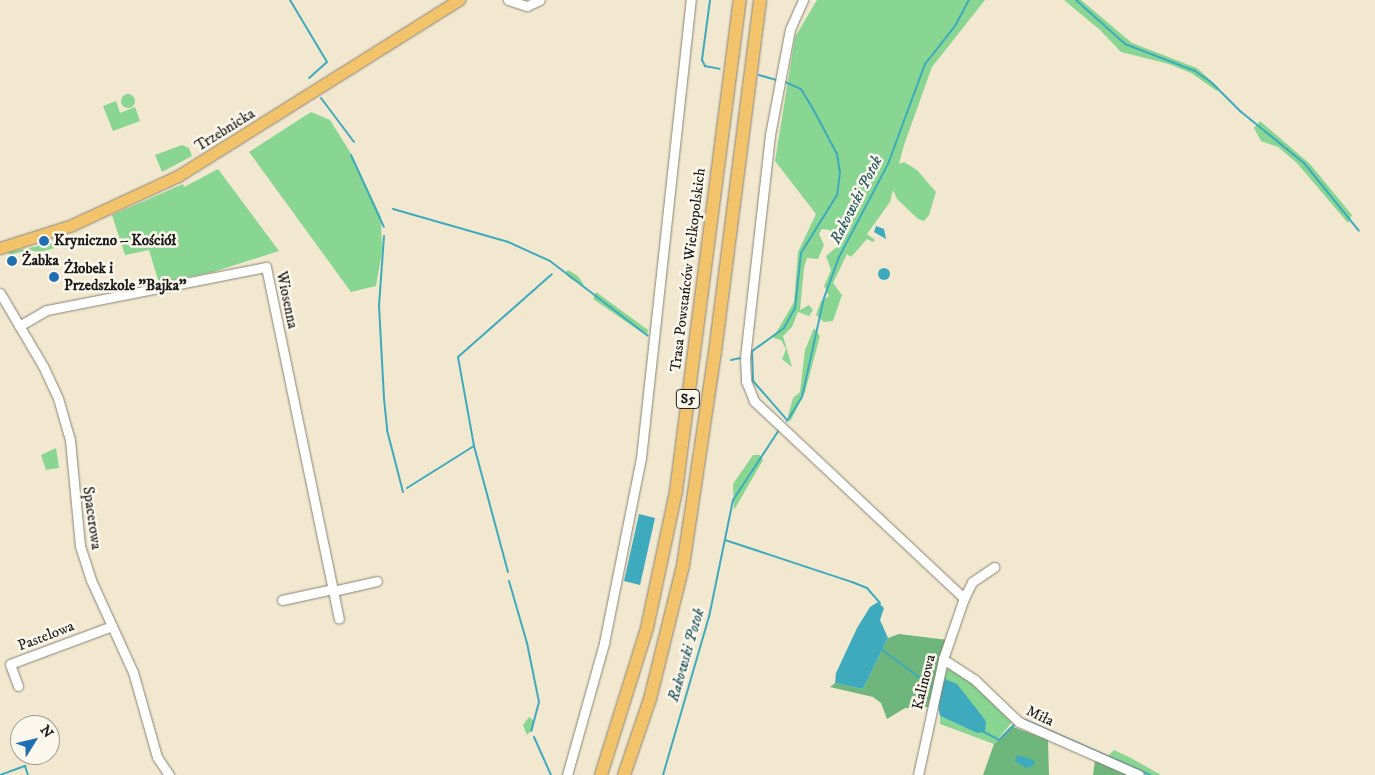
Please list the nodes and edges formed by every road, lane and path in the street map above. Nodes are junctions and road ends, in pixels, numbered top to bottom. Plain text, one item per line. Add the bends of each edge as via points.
1 (508, 0) edge
2 (540, 0) edge
3 (691, 0) edge
4 (740, 0) edge
5 (760, 0) edge
6 (803, 0) edge
7 (454, 3) edge
8 (0, 248) edge
9 (0, 293) edge
10 (19, 326) junction
11 (994, 567) dead end
12 (377, 581) dead end
13 (333, 590) junction
14 (964, 598) junction
15 (282, 600) dead end
16 (339, 619) dead end
17 (112, 626) junction
18 (943, 659) junction
19 (18, 686) dead end
20 (170, 775) edge
21 (567, 775) edge
22 (601, 775) edge
23 (624, 775) edge
24 (918, 775) edge
25 (1139, 775) edge

1 - 2 street via 527,6
3 - 21 street via 641,458 604,643
4 - 22 highway, Trasa Powstańców Wielkopolskich / S5 via 671,517 645,637
5 - 23 highway, S5 via 711,380 683,566 652,690
6 - 14 street via 790,29 770,135 746,381 754,401
7 - 8 main road, Trzebnicka via 178,176 72,225
9 - 10 street, Spacerowa
10 - 13 street, Wiosenna via 47,310 266,267
10 - 17 street, Spacerowa via 51,381 66,426 80,546
11 - 14 street, Kalinowa via 972,582
12 - 13 street
13 - 15 street
13 - 16 street, Wiosenna
14 - 18 street, Kalinowa
17 - 19 street, Pastelowa via 10,664
17 - 20 street, Spacerowa via 133,672 157,757
18 - 24 street, Kalinowa
18 - 25 street, Miła via 975,680 1020,722

